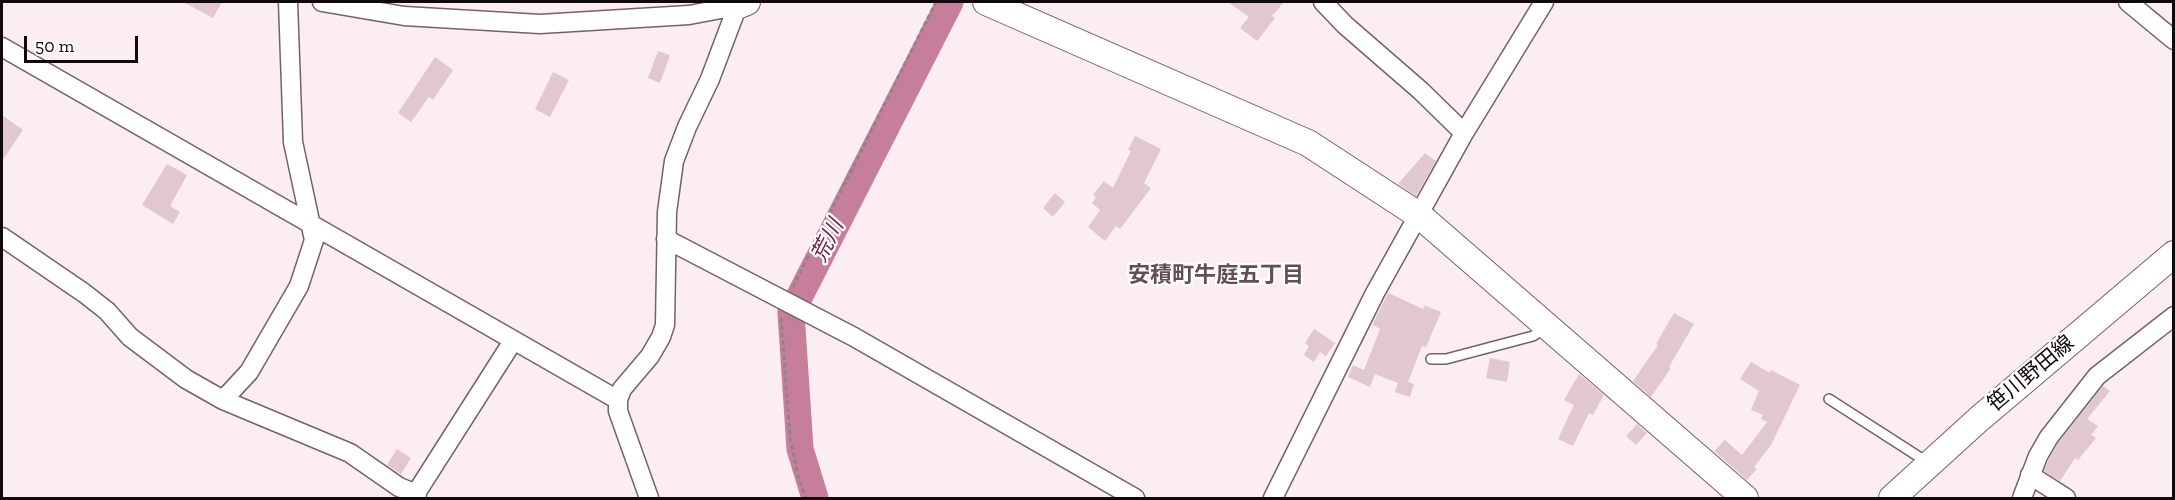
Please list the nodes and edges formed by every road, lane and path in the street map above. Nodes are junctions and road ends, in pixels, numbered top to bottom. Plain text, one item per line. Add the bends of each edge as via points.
1 (288, 2) edge
2 (322, 2) edge
3 (936, 2) edge
4 (986, 2) edge
5 (1323, 2) edge
6 (1544, 2) edge
7 (2128, 2) edge
8 (741, 3) edge
9 (2174, 40) edge
10 (2, 47) edge
11 (1464, 133) junction
12 (1420, 216) junction
13 (309, 224) junction
14 (2, 237) edge
15 (666, 239) junction
16 (2174, 254) edge
17 (785, 302) junction
18 (2174, 316) edge
19 (1548, 327) junction
20 (513, 341) junction
21 (1431, 359) dead end
22 (618, 399) junction
23 (1829, 399) dead end
24 (223, 400) junction
25 (1929, 463) junction
26 (2030, 475) junction
27 (415, 496) edge
28 (649, 498) edge
29 (806, 498) edge
30 (1135, 498) edge
31 (1273, 498) edge
32 (1745, 498) edge
33 (1892, 498) edge
34 (2022, 498) edge
35 (2066, 498) edge

1 - 13 street via 293,142
2 - 8 street via 404,16 540,24 689,15
3 - 17 path
4 - 12 street via 1308,143
5 - 11 street
6 - 11 street
7 - 9 street
8 - 15 street via 674,161
10 - 13 street
11 - 12 street
12 - 19 street
12 - 31 street via 1376,293
13 - 20 street
13 - 24 street via 314,240 299,286 249,372
14 - 24 street via 107,311 146,351
15 - 17 street
15 - 22 street via 662,337
16 - 25 street, 笹川野田線
17 - 29 path via 781,327 790,437
17 - 30 street via 854,337
18 - 26 street via 2097,376 2049,437
19 - 21 lane via 1533,336 1446,359
19 - 32 street
20 - 22 street
20 - 27 street
22 - 28 street via 618,411
23 - 25 lane
24 - 27 street via 350,453
25 - 33 street, 笹川野田線
26 - 34 street
26 - 35 street

